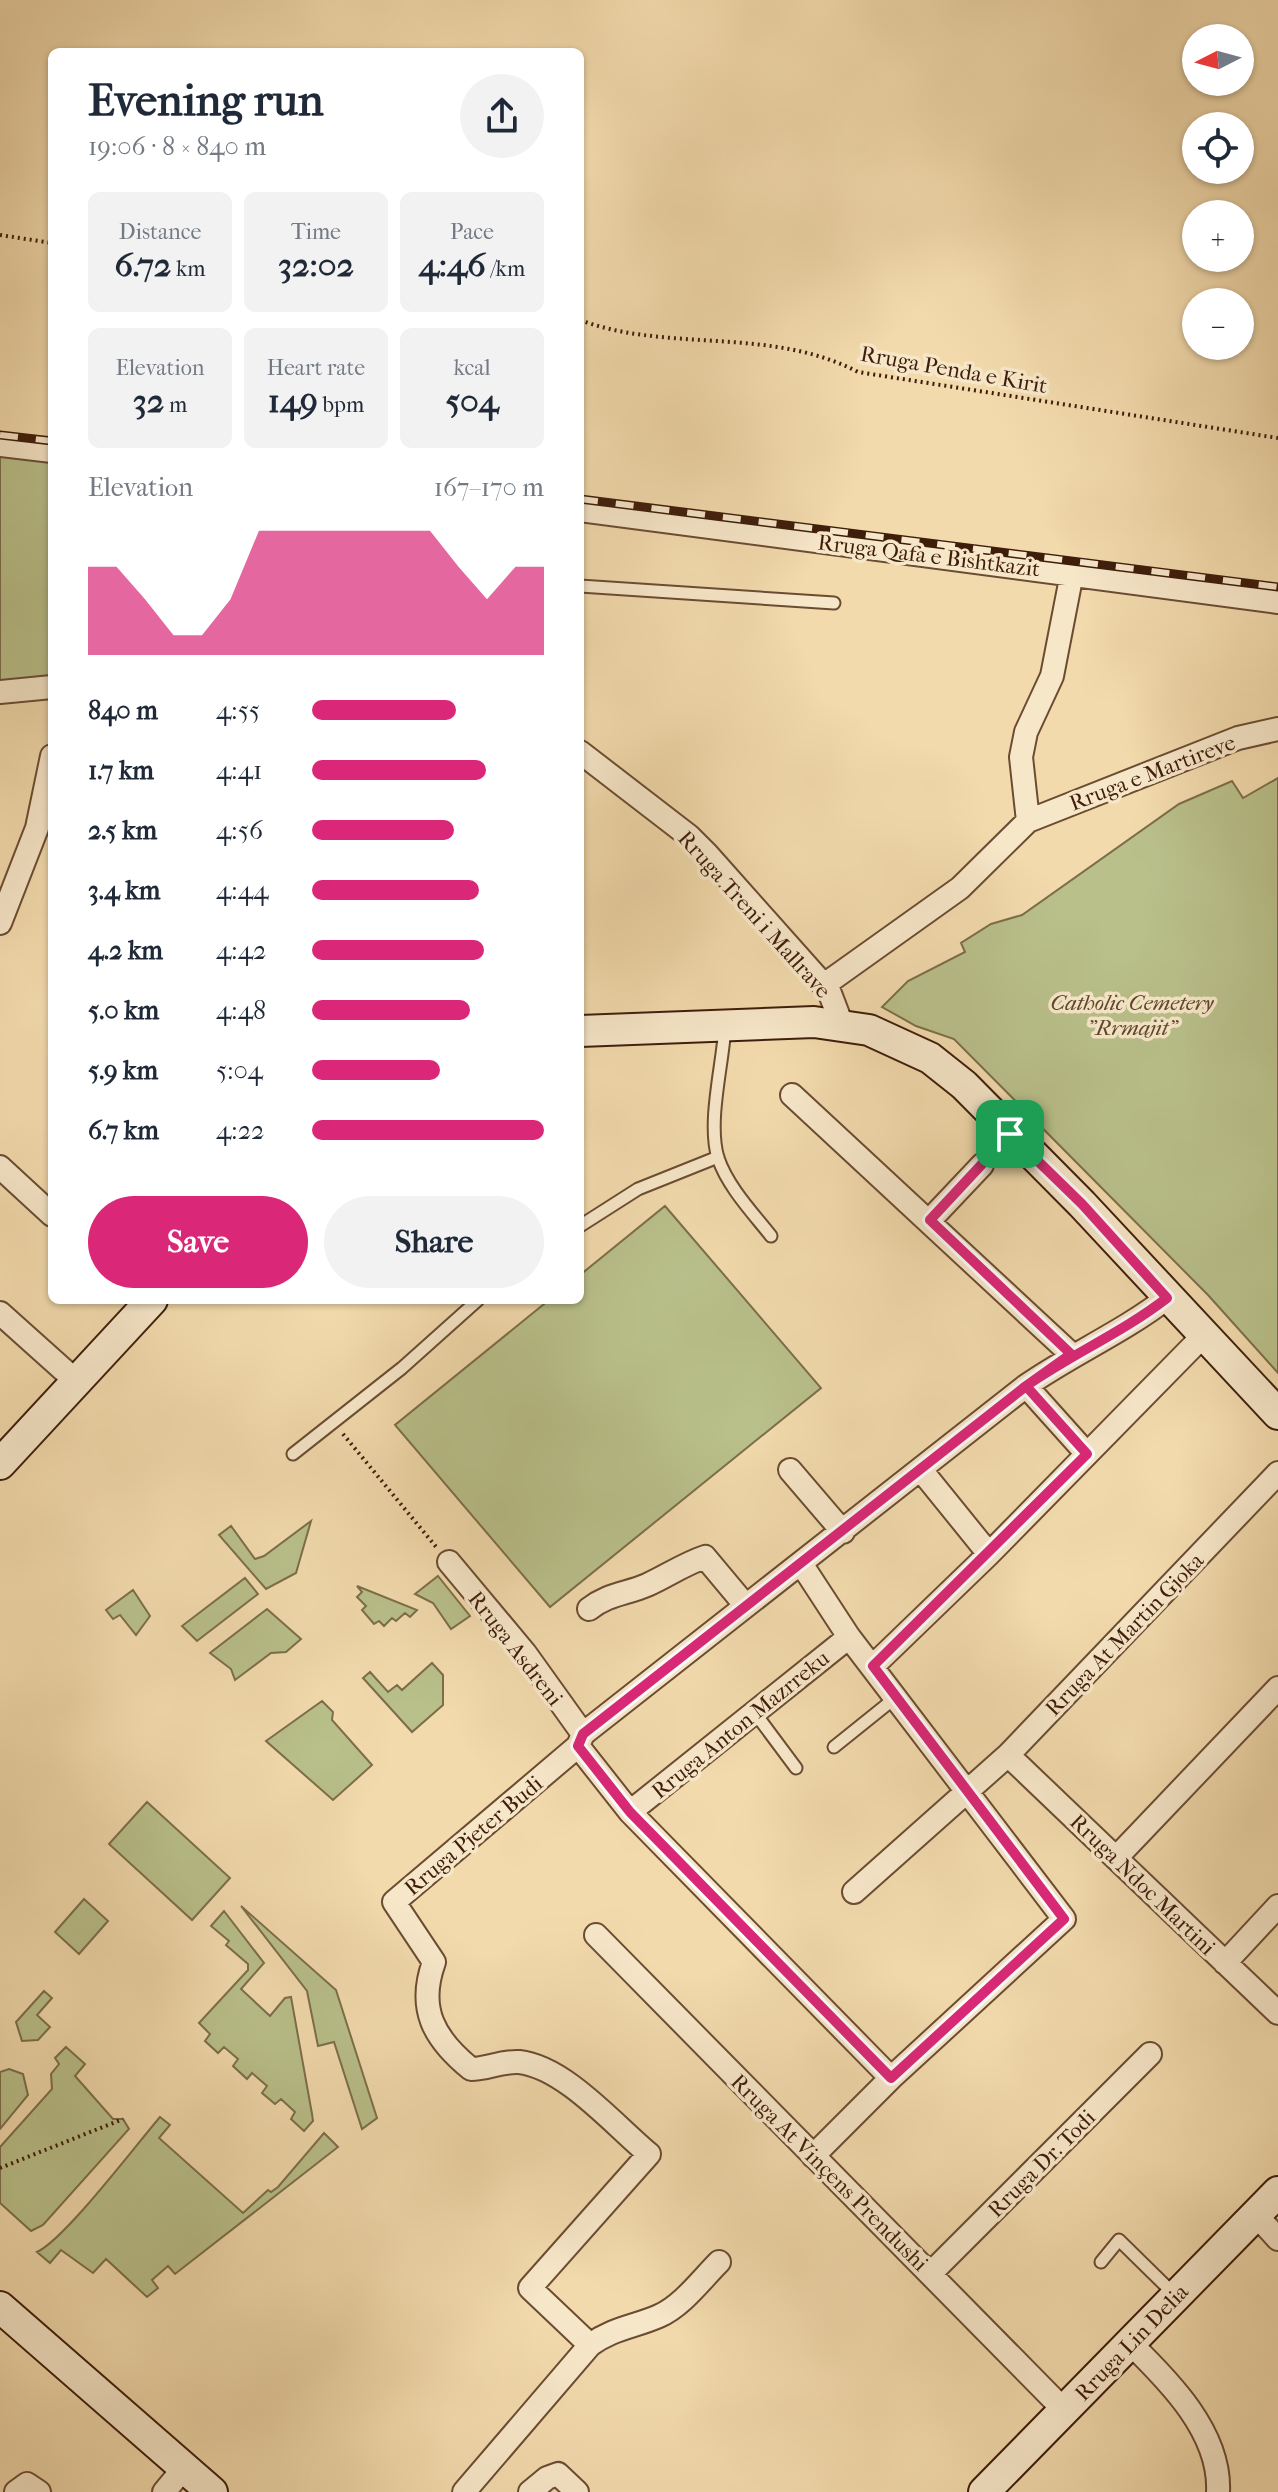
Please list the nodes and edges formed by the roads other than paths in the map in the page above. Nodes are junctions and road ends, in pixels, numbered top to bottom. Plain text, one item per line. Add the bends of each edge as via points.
1 (0, 445) edge
2 (48, 451) edge
3 (584, 511) edge
4 (1072, 573) junction
5 (584, 586) edge
6 (1278, 602) edge
7 (834, 603) dead end
8 (48, 687) edge
9 (0, 692) edge
10 (1278, 729) edge
11 (584, 755) edge
12 (48, 775) edge
13 (1028, 821) junction
14 (0, 923) edge
15 (824, 985) junction
16 (842, 1025) junction
17 (725, 1026) junction
18 (584, 1031) edge
19 (792, 1095) dead end
20 (1010, 1134) junction
21 (718, 1157) junction
22 (982, 1165) joint
23 (0, 1167) edge
24 (48, 1211) edge
25 (930, 1220) junction
26 (584, 1223) edge
27 (771, 1236) dead end
28 (1167, 1298) junction
29 (146, 1304) edge
30 (473, 1304) edge
31 (0, 1313) edge
32 (1203, 1336) junction
33 (1071, 1354) junction
34 (77, 1382) junction
35 (1026, 1386) junction
36 (1278, 1414) edge
37 (293, 1454) dead end
38 (1087, 1454) junction
39 (0, 1464) edge
40 (790, 1470) dead end
41 (921, 1470) junction
42 (1278, 1473) edge
43 (843, 1532) junction
44 (989, 1554) junction
45 (449, 1562) road end
46 (802, 1565) junction
47 (746, 1606) junction
48 (589, 1609) dead end
49 (849, 1637) junction
50 (873, 1666) junction
51 (1278, 1688) edge
52 (895, 1698) junction
53 (755, 1713) junction
54 (580, 1740) junction
55 (834, 1747) dead end
56 (1008, 1755) junction
57 (796, 1768) dead end
58 (969, 1793) junction
59 (630, 1812) junction
60 (1116, 1858) junction
61 (854, 1892) dead end
62 (1278, 1906) edge
63 (596, 1935) dead end
64 (1225, 1963) junction
65 (1278, 2013) edge
66 (1150, 2054) dead end
67 (891, 2078) junction
68 (813, 2156) junction
69 (1278, 2192) edge
70 (1256, 2215) junction
71 (1278, 2239) edge
72 (719, 2262) dead end
73 (1101, 2262) dead end
74 (932, 2272) junction
75 (1176, 2296) junction
76 (0, 2307) edge
77 (1130, 2343) junction
78 (590, 2345) junction
79 (1064, 2410) junction
80 (184, 2468) junction
81 (16, 2492) edge
82 (39, 2492) edge
83 (164, 2492) edge
84 (212, 2492) edge
85 (464, 2492) edge
86 (530, 2492) edge
87 (577, 2492) edge
88 (984, 2492) edge
89 (1218, 2492) edge

1 - 2 street
3 - 4 street, Rruga Qafa e Bishtkazit
4 - 6 street, Rruga Qafa e Bishtkazit
4 - 13 street via 1052,676 1026,732 1021,757
5 - 7 lane
8 - 9 street
10 - 13 street, Rruga e Martireve via 1238,738
11 - 15 street, Rruga Treni i Mallrave via 689,836
12 - 14 street via 37,828
13 - 15 street, Rruga e Martireve via 960,888
15 - 16 street, Rruga Treni i Mallrave
16 - 17 main road
16 - 20 main road via 869,1030 930,1058
17 - 18 main road
17 - 21 lane via 714,1130
19 - 25 street
20 - 22 lane
20 - 28 main road
21 - 26 lane via 638,1189
21 - 27 lane
22 - 25 street
23 - 24 street
25 - 33 street
28 - 32 main road
28 - 33 street via 1131,1324
29 - 34 main road
30 - 37 lane
31 - 34 street
32 - 36 main road
32 - 38 street
33 - 35 street
34 - 39 main road
35 - 38 street
35 - 41 street
38 - 44 street
40 - 43 street
41 - 43 street
41 - 44 street
42 - 56 street, Rruga At Martin Gjoka
43 - 46 street
44 - 50 street
45 - 54 street, Rruga Asdreni via 525,1653
46 - 47 street
46 - 49 street
47 - 48 street via 705,1557 634,1590 604,1597
47 - 54 street
49 - 50 street
49 - 53 street, Rruga Anton Mazrreku
50 - 52 street
51 - 60 street
52 - 55 lane
52 - 58 street
53 - 57 lane
53 - 59 street, Rruga Anton Mazrreku
54 - 59 street, Rruga Asdreni
54 - 78 street, Rruga Pjeter Budi via 394,1902 434,1962 425,2005 431,2026 449,2051 471,2069 505,2062 551,2073 649,2154 530,2288
56 - 58 street, Rruga At Martin Gjoka
56 - 60 street, Rruga Ndoc Martini
58 - 61 street, Rruga At Martin Gjoka
58 - 67 street via 1064,1919
59 - 67 street, Rruga Asdreni
60 - 64 street, Rruga Ndoc Martini
62 - 64 street
63 - 68 street, Rruga At Vinçens Prendushi
64 - 65 street, Rruga Ndoc Martini
66 - 74 street, Rruga Dr. Todi
67 - 68 street
68 - 74 street, Rruga At Vinçens Prendushi
69 - 70 main road, Rruga Lin Delia
70 - 71 street
70 - 75 main road, Rruga Lin Delia
72 - 78 street via 672,2308 617,2328
73 - 75 lane via 1119,2240
74 - 79 street, Rruga At Vinçens Prendushi
75 - 77 main road, Rruga Lin Delia
76 - 80 main road
77 - 79 main road, Rruga Lin Delia
77 - 89 street via 1198,2423 1217,2466
78 - 85 street
79 - 88 main road, Rruga Lin Delia
80 - 83 street
80 - 84 main road
81 - 82 street via 27,2484
86 - 87 street via 558,2474

